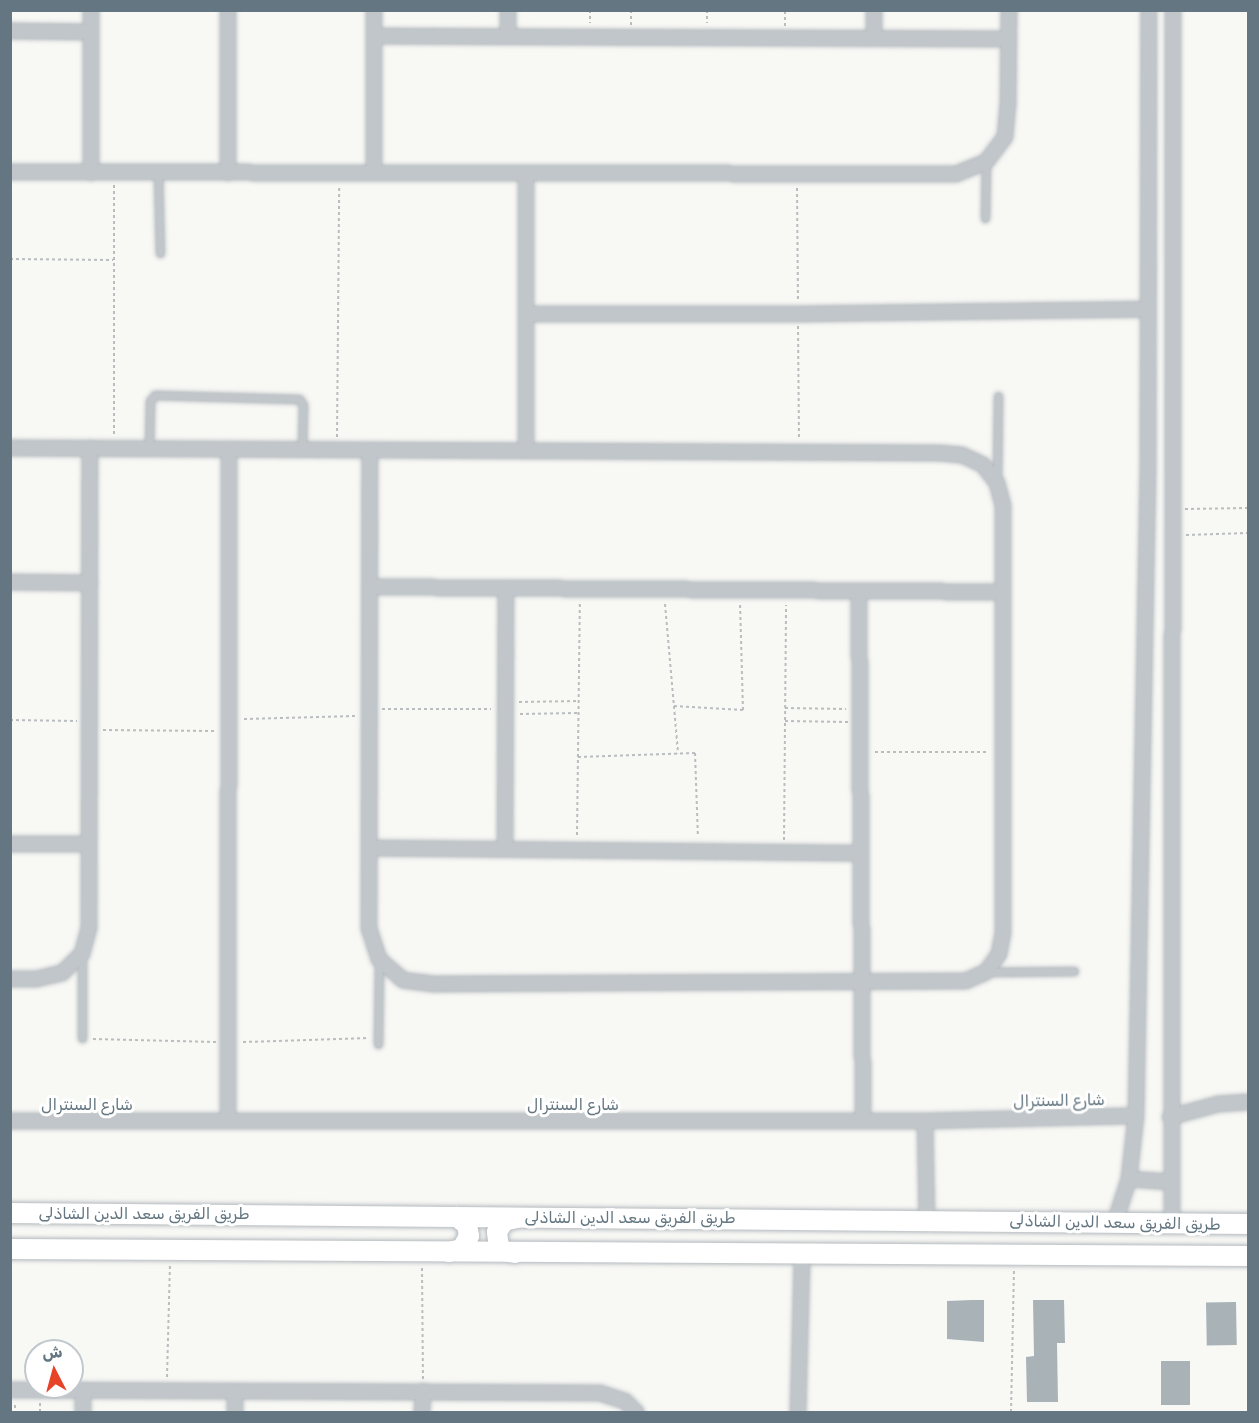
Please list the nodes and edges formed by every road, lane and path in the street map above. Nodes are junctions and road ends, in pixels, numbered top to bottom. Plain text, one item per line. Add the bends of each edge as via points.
1 (91, 10) edge
2 (228, 10) edge
3 (374, 10) edge
4 (508, 10) edge
5 (874, 10) edge
6 (1009, 10) edge
7 (1149, 10) edge
8 (1173, 10) edge
9 (10, 31) edge
10 (91, 32) junction
11 (374, 36) junction
12 (508, 36) junction
13 (874, 38) junction
14 (1008, 39) junction
15 (986, 162) junction
16 (10, 172) edge
17 (91, 173) junction
18 (114, 173) junction
19 (158, 173) junction
20 (228, 173) junction
21 (339, 173) junction
22 (374, 173) junction
23 (526, 173) junction
24 (985, 218) dead end
25 (160, 253) dead end
26 (10, 259) edge
27 (114, 260) junction
28 (1146, 309) junction
29 (526, 314) junction
30 (998, 396) dead end
31 (10, 448) edge
32 (90, 448) junction
33 (114, 448) junction
34 (149, 449) junction
35 (229, 449) junction
36 (302, 450) junction
37 (337, 450) junction
38 (370, 450) junction
39 (526, 451) junction
40 (997, 483) junction
41 (1248, 508) edge
42 (1171, 509) junction
43 (1248, 533) edge
44 (1171, 535) junction
45 (10, 582) edge
46 (90, 583) junction
47 (370, 587) junction
48 (506, 588) junction
49 (580, 588) junction
50 (664, 590) junction
51 (740, 590) junction
52 (787, 590) junction
53 (858, 591) junction
54 (1003, 592) junction
55 (579, 701) junction
56 (674, 706) junction
57 (505, 708) junction
58 (785, 708) junction
59 (370, 712) junction
60 (579, 714) junction
61 (860, 716) junction
62 (10, 720) edge
63 (785, 721) junction
64 (90, 725) junction
65 (229, 725) junction
66 (860, 752) junction
67 (678, 753) junction
68 (1004, 753) junction
69 (578, 757) junction
70 (10, 844) edge
71 (89, 844) junction
72 (370, 848) junction
73 (505, 849) junction
74 (577, 850) junction
75 (698, 851) junction
76 (784, 852) junction
77 (861, 853) junction
78 (82, 954) junction
79 (379, 959) junction
80 (1074, 971) dead end
81 (986, 972) junction
82 (10, 979) edge
83 (862, 982) junction
84 (82, 1038) dead end
85 (378, 1044) dead end
86 (1248, 1102) edge
87 (1136, 1116) junction
88 (1170, 1117) junction
89 (10, 1121) edge
90 (228, 1121) junction
91 (863, 1121) junction
92 (925, 1121) junction
93 (1128, 1179) junction
94 (1171, 1182) junction
95 (10, 1213) edge
96 (457, 1216) junction
97 (519, 1217) junction
98 (927, 1221) junction
99 (1115, 1222) junction
100 (1172, 1225) junction
101 (1247, 1225) edge
102 (10, 1249) edge
103 (170, 1250) junction
104 (422, 1252) junction
105 (449, 1252) junction
106 (515, 1253) junction
107 (802, 1254) junction
108 (1014, 1255) junction
109 (1245, 1255) edge
110 (84, 1390) edge
111 (167, 1391) junction
112 (423, 1391) junction
113 (235, 1392) junction
114 (235, 1413) edge
115 (422, 1413) edge
116 (636, 1413) edge
117 (798, 1413) edge
118 (1011, 1413) edge

1 - 10 street
2 - 20 street
3 - 11 street
4 - 12 street
5 - 13 street
6 - 14 street
7 - 28 street
8 - 42 street
9 - 10 street
10 - 17 street
11 - 12 street
11 - 22 street
12 - 13 street
13 - 14 street
14 - 15 street via 1005,137
15 - 23 street via 956,174
15 - 24 lane
16 - 17 street
17 - 18 street
18 - 19 street
18 - 27 path
19 - 20 street
19 - 25 lane
20 - 21 street
21 - 22 street
21 - 37 path
22 - 23 street
23 - 29 street
26 - 27 path
27 - 33 path
28 - 29 street
28 - 87 street via 1148,467
29 - 39 street
30 - 40 lane
31 - 32 street
32 - 33 street
32 - 46 street
33 - 34 street
34 - 35 street
34 - 36 lane via 150,401 155,395 299,399 303,405
35 - 36 street
35 - 65 street
36 - 37 street
37 - 38 street
38 - 39 street
38 - 47 street
39 - 40 street via 939,453 962,455 983,465
40 - 54 street via 1003,506
41 - 42 path
42 - 44 street
43 - 44 path
44 - 88 street
45 - 46 street
46 - 64 street
47 - 48 street
47 - 59 street
48 - 49 street
48 - 57 street
49 - 50 street
49 - 55 path
50 - 51 street
50 - 56 path
51 - 52 street
51 - 56 path via 743,710
52 - 53 street
52 - 58 path
53 - 54 street
53 - 61 street
54 - 68 street
55 - 57 path
55 - 60 path
56 - 67 path
57 - 59 path
57 - 60 path
57 - 73 street
58 - 61 path
58 - 63 path
59 - 65 path
59 - 72 street
60 - 69 path
61 - 63 path
61 - 66 street
62 - 64 path
63 - 76 path
64 - 65 path
64 - 71 street
65 - 90 street
66 - 68 path
66 - 77 street
67 - 69 path
67 - 75 path via 695,753
68 - 81 street via 1003,933 999,954
69 - 74 path
70 - 71 street
71 - 78 street via 89,928
72 - 73 street
72 - 79 street via 369,929
73 - 74 street
74 - 75 street
75 - 76 street
76 - 77 street
77 - 83 street
78 - 82 street via 62,973
78 - 84 lane
79 - 83 street via 403,980 434,984
79 - 85 lane
80 - 81 lane
81 - 83 street via 966,981
83 - 91 street
86 - 88 street via 1218,1104
87 - 92 street, شارع السنترال
87 - 93 street
88 - 94 street
89 - 90 street, شارع السنترال
90 - 91 street, شارع السنترال
91 - 92 street, شارع السنترال
92 - 98 street
93 - 94 street
93 - 99 street
94 - 100 street
95 - 96 street, طريق الفريق سعد الدين الشاذلى
96 - 97 street, طريق الفريق سعد الدين الشاذلى
96 - 105 street via 465,1221 469,1236 462,1249
97 - 98 street, طريق الفريق سعد الدين الشاذلى
97 - 106 street via 504,1221 497,1232 499,1247
98 - 99 street, طريق الفريق سعد الدين الشاذلى
99 - 100 street, طريق الفريق سعد الدين الشاذلى
100 - 101 street, طريق الفريق سعد الدين الشاذلى
102 - 103 street, طريق الفريق سعد الدين الشاذلى
103 - 104 street, طريق الفريق سعد الدين الشاذلى
103 - 111 path
104 - 105 street, طريق الفريق سعد الدين الشاذلى
104 - 112 path
105 - 106 street, طريق الفريق سعد الدين الشاذلى
106 - 107 street, طريق الفريق سعد الدين الشاذلى
107 - 108 street, طريق الفريق سعد الدين الشاذلى
107 - 117 street
108 - 109 street, طريق الفريق سعد الدين الشاذلى
108 - 118 path
110 - 111 street
111 - 113 street
112 - 113 street
112 - 115 street
112 - 116 street via 600,1393 625,1401
113 - 114 street

